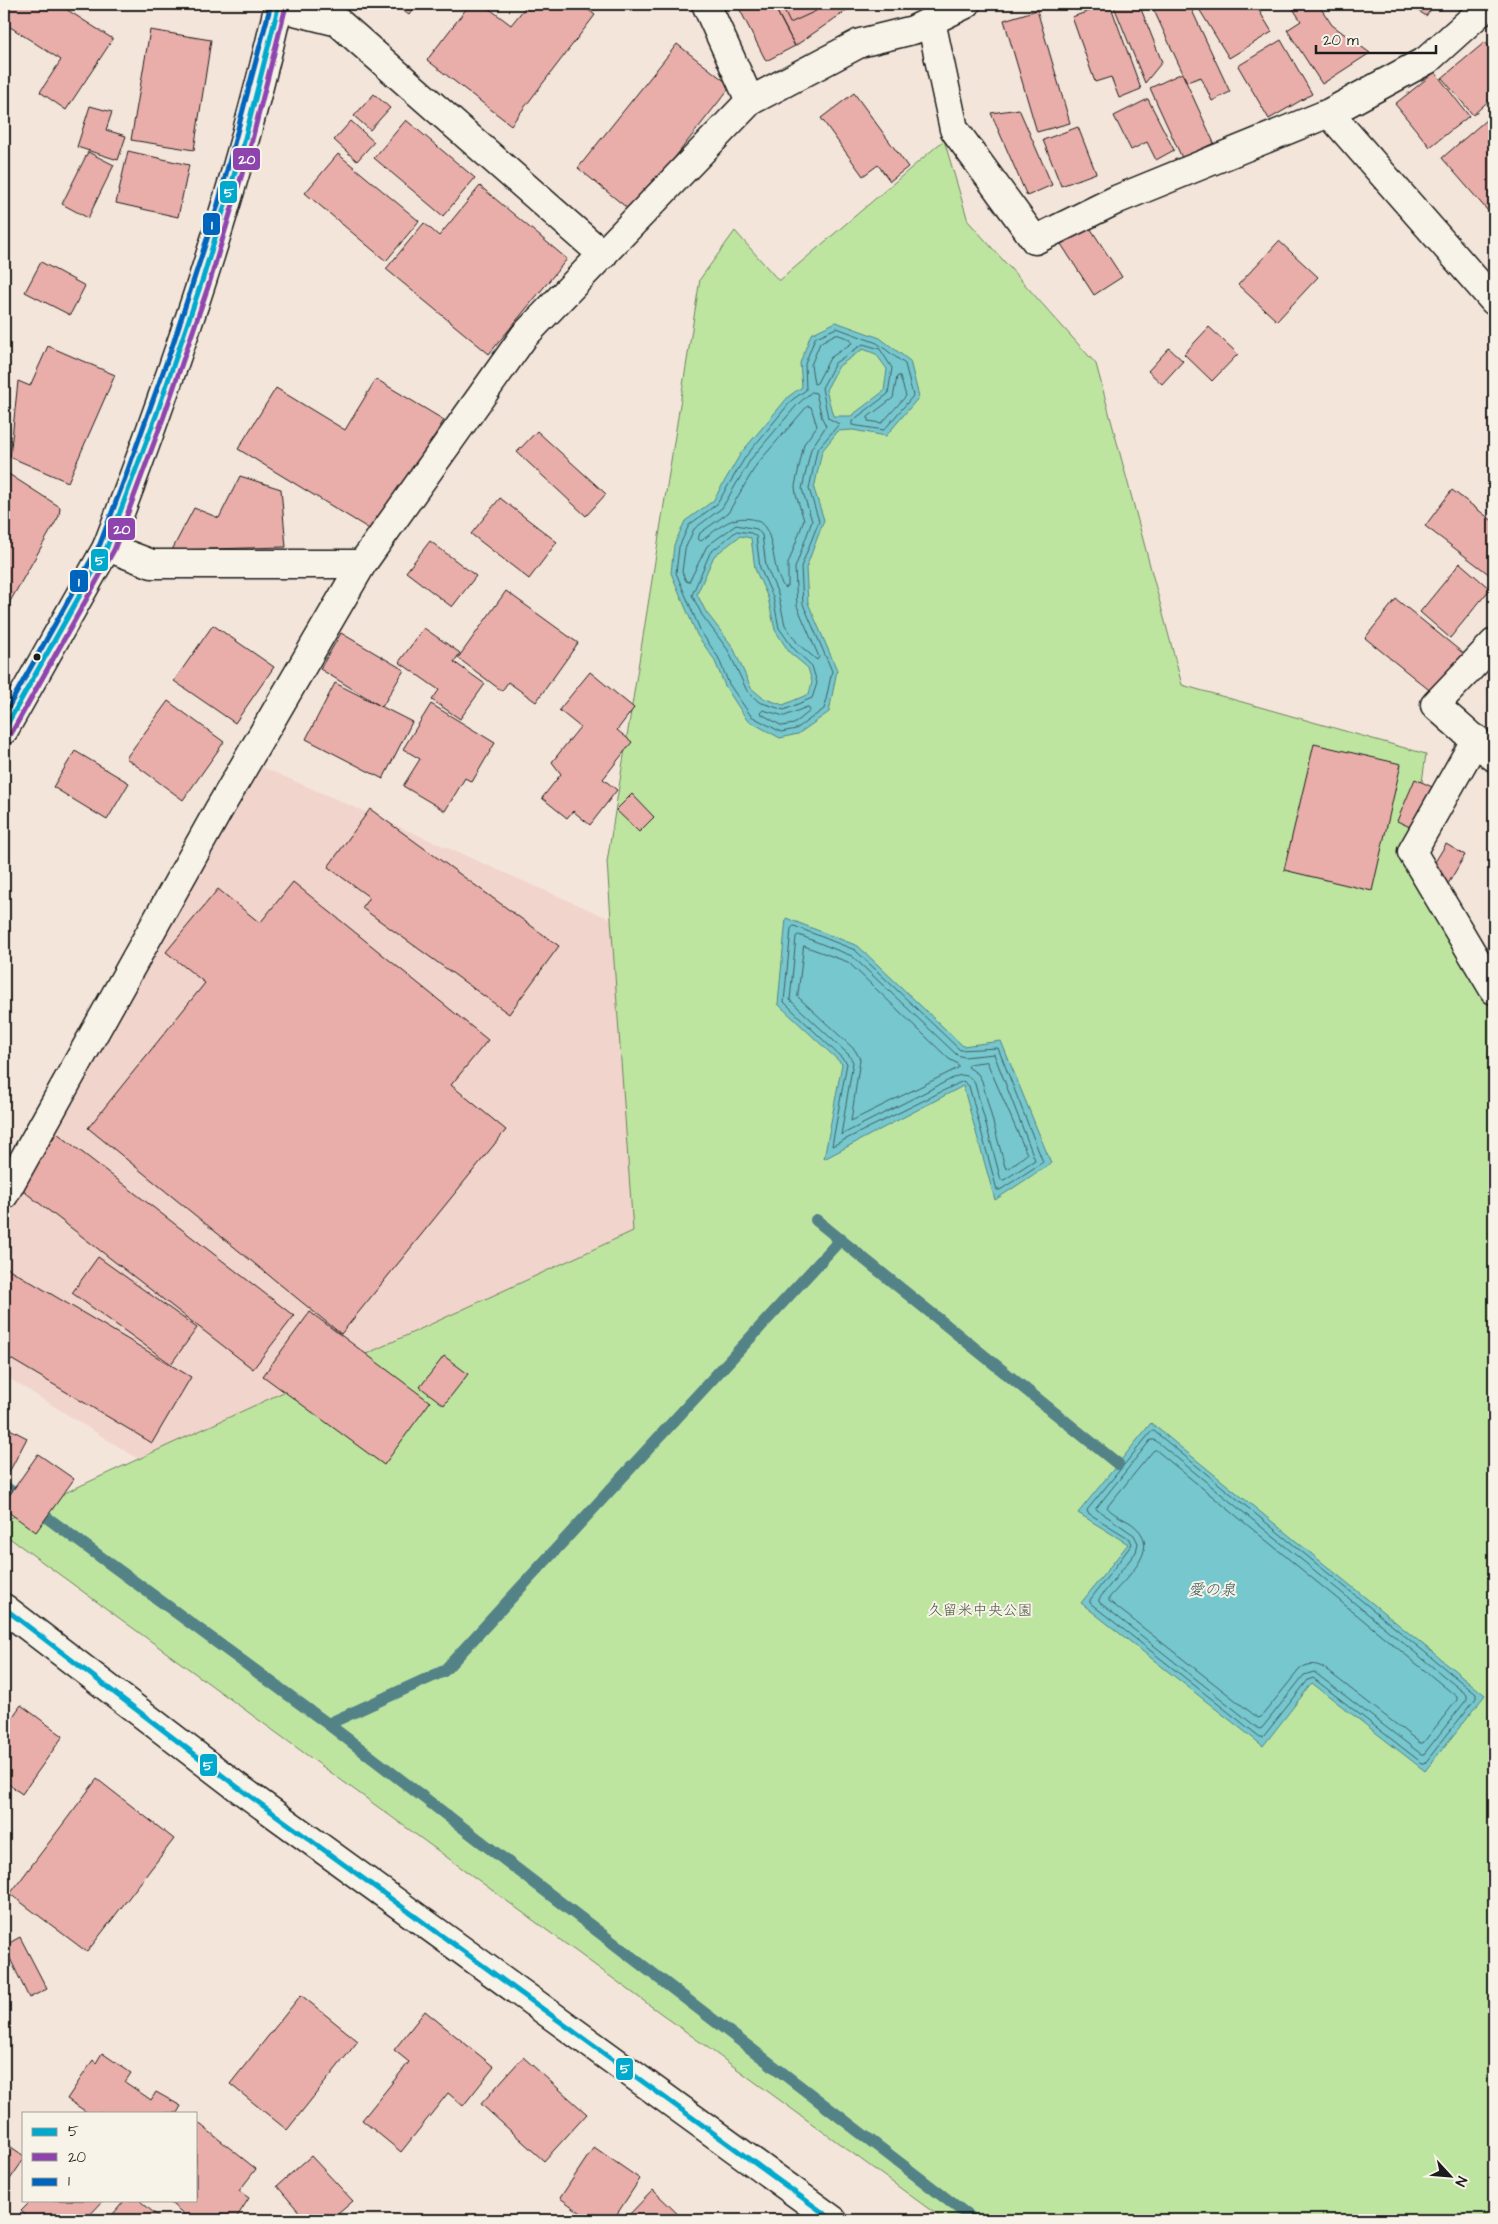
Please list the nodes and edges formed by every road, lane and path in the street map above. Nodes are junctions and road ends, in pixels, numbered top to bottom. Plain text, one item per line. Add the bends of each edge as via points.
1 (706, 4) edge
2 (966, 4) edge
3 (1489, 4) edge
4 (278, 5) edge
5 (931, 21) junction
6 (750, 101) junction
7 (1329, 113) junction
8 (603, 255) junction
9 (1494, 301) edge
10 (107, 547) junction
11 (362, 564) junction
12 (1494, 643) edge
13 (4, 730) edge
14 (1485, 748) edge
15 (1494, 990) edge
16 (4, 1195) edge
17 (4, 1608) edge
18 (833, 2220) edge

1 - 6 main road
2 - 5 main road
3 - 7 main road via 1427,60
4 - 8 main road via 338,22
4 - 10 main road via 218,235 178,357
5 - 6 main road via 913,30 860,43
5 - 7 main road via 954,129 1034,240 1118,199
6 - 8 main road
7 - 9 main road
8 - 11 main road via 524,336
10 - 11 main road via 152,564
10 - 13 main road
11 - 16 main road via 218,811
12 - 14 main road via 1435,705
14 - 15 main road via 1412,852
17 - 18 main road via 236,1786

